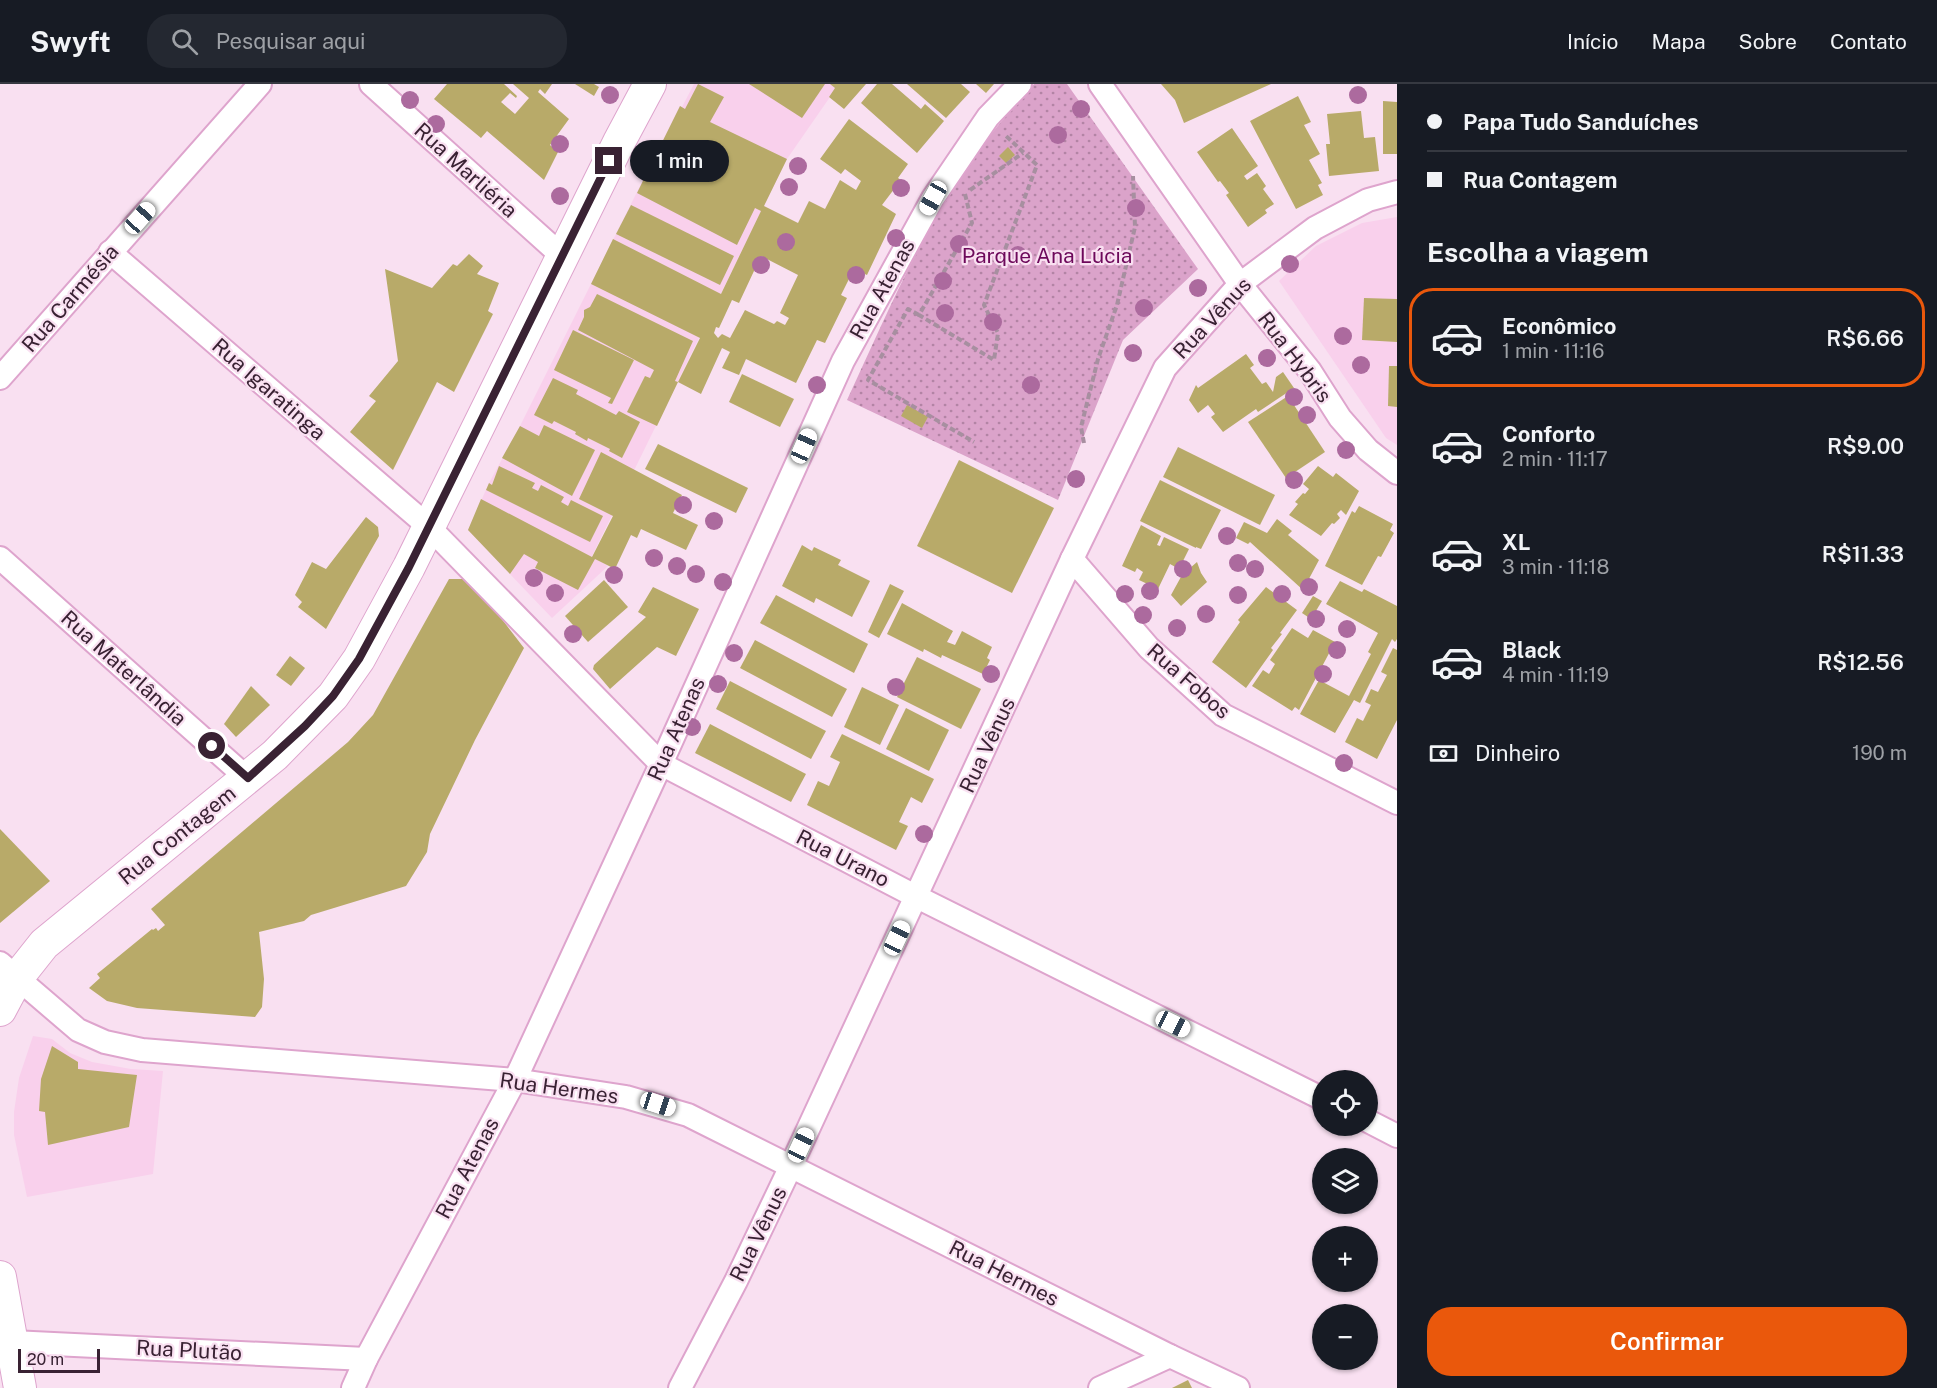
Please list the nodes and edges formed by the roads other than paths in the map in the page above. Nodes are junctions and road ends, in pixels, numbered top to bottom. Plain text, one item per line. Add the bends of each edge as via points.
1 (261, 84) edge
2 (371, 84) edge
3 (650, 84) edge
4 (1020, 84) edge
5 (1100, 84) edge
6 (1397, 192) edge
7 (110, 252) junction
8 (562, 256) junction
9 (1239, 284) junction
10 (0, 378) edge
11 (1397, 473) edge
12 (429, 527) junction
13 (0, 558) edge
14 (1072, 559) junction
15 (661, 764) junction
16 (248, 778) junction
17 (1397, 803) edge
18 (917, 897) junction
19 (9, 970) edge
20 (0, 1010) edge
21 (514, 1080) junction
22 (1312, 1094) edge
23 (1378, 1126) edge
24 (1397, 1136) edge
25 (791, 1166) junction
26 (0, 1276) edge
27 (6, 1339) edge
28 (1170, 1356) junction
29 (366, 1359) junction
30 (20, 1388) edge
31 (353, 1388) edge
32 (680, 1388) edge
33 (1100, 1388) edge
34 (1238, 1388) edge

1 - 7 street, Rua Carmésia
2 - 8 street, Rua Marliéria
3 - 8 street, Rua Contagem
4 - 15 street, Rua Atenas via 988,117 933,198 843,361
5 - 9 street, Rua Hybris
6 - 9 street, Rua Vênus via 1368,200 1315,228
7 - 10 street, Rua Carmésia
7 - 12 street, Rua Igaratinga
8 - 12 street, Rua Contagem
9 - 11 street, Rua Hybris via 1310,371 1340,418 1368,450
9 - 14 street, Rua Vênus via 1165,368
12 - 15 street, Rua Urano
12 - 16 street, Rua Contagem via 359,659 333,696
13 - 16 street, Rua Materlândia
14 - 17 street, Rua Fobos via 1149,648 1223,715
14 - 18 street, Rua Vênus
15 - 18 street, Rua Urano
15 - 21 street, Rua Atenas
16 - 19 street, Rua Contagem
18 - 22 street, Rua Urano
18 - 25 street, Rua Vênus
19 - 20 street, Rua Contagem
19 - 21 street, Rua Hermes via 78,1030 105,1042 142,1050
21 - 25 street, Rua Hermes via 658,1104
21 - 29 street, Rua Atenas
23 - 24 street
25 - 28 street, Rua Hermes
25 - 32 street, Rua Vênus
26 - 27 street
27 - 29 street, Rua Plutão
27 - 30 street
28 - 33 street
28 - 34 street, Rua Hermes
29 - 31 street, Rua Atenas

